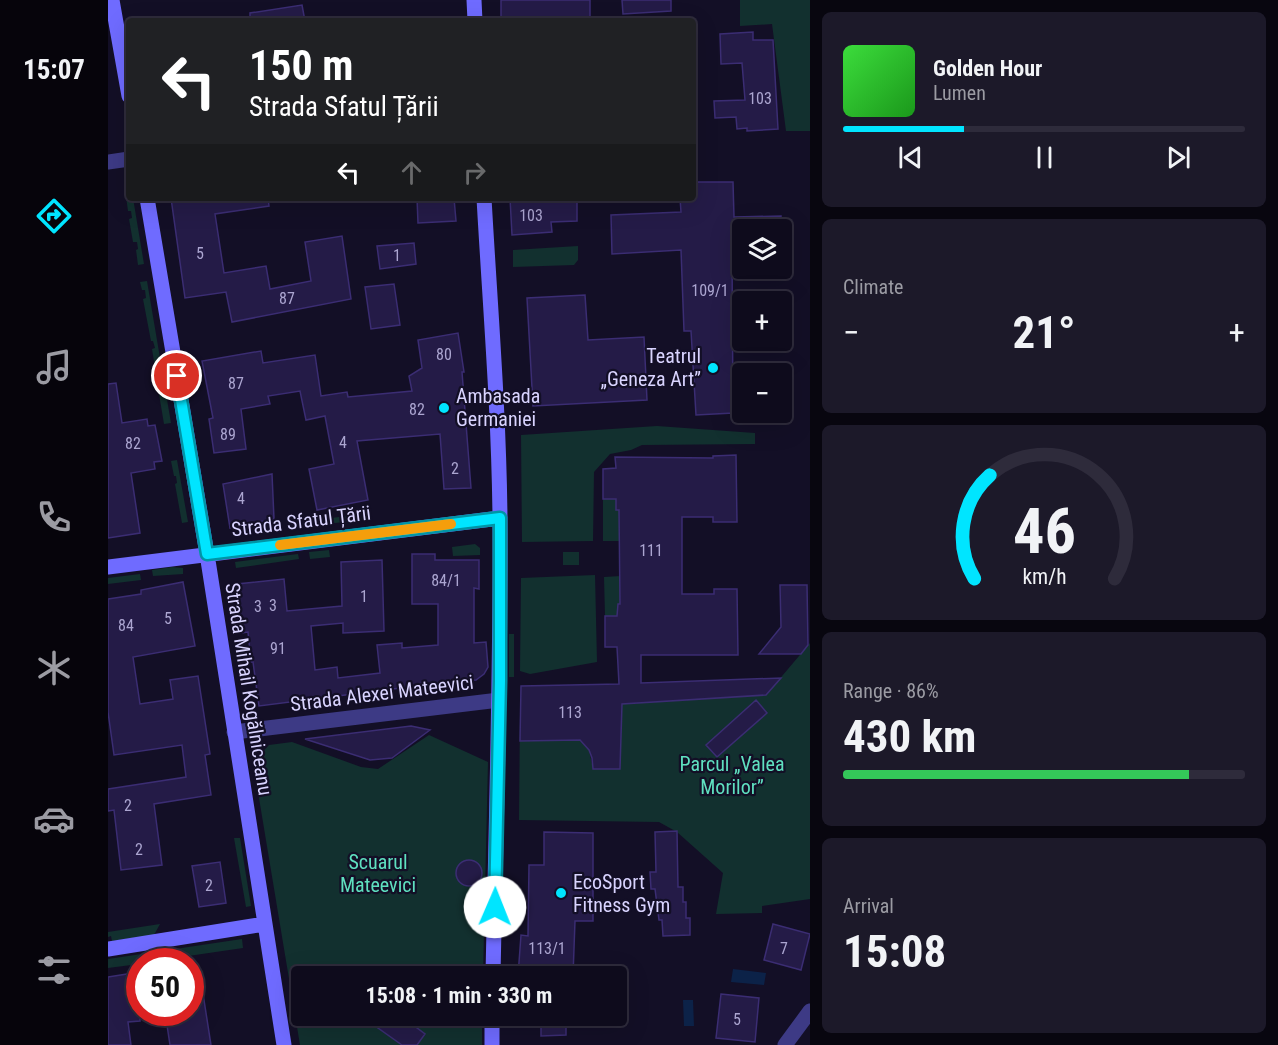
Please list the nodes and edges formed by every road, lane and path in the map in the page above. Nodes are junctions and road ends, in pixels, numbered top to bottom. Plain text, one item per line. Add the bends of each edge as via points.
1 (112, 0) edge
2 (474, 0) edge
3 (475, 18) edge
4 (126, 79) edge
5 (126, 159) edge
6 (108, 162) edge
7 (148, 201) edge
8 (484, 201) edge
9 (500, 518) junction
10 (207, 554) junction
11 (108, 567) edge
12 (499, 699) junction
13 (234, 732) junction
14 (265, 924) junction
15 (108, 949) edge
16 (493, 966) edge
17 (810, 1011) edge
18 (492, 1026) edge
19 (284, 1045) edge
20 (492, 1045) edge
21 (785, 1045) edge

1 - 4 main road
2 - 3 main road
5 - 6 street
7 - 10 main road, Strada Mihail Kogălniceanu
8 - 9 main road, Strada Alexei Mateevici
9 - 10 main road, Strada Sfatul Țării
9 - 12 main road, Strada Alexei Mateevici
10 - 11 main road, Strada Sfatul Țării
10 - 13 main road, Strada Mihail Kogălniceanu
12 - 13 street, Strada Alexei Mateevici
12 - 16 main road, Strada Alexei Mateevici
13 - 14 main road, Strada Mihail Kogălniceanu
14 - 15 main road
14 - 19 main road, Strada Mihail Kogălniceanu
17 - 21 street
18 - 20 main road

